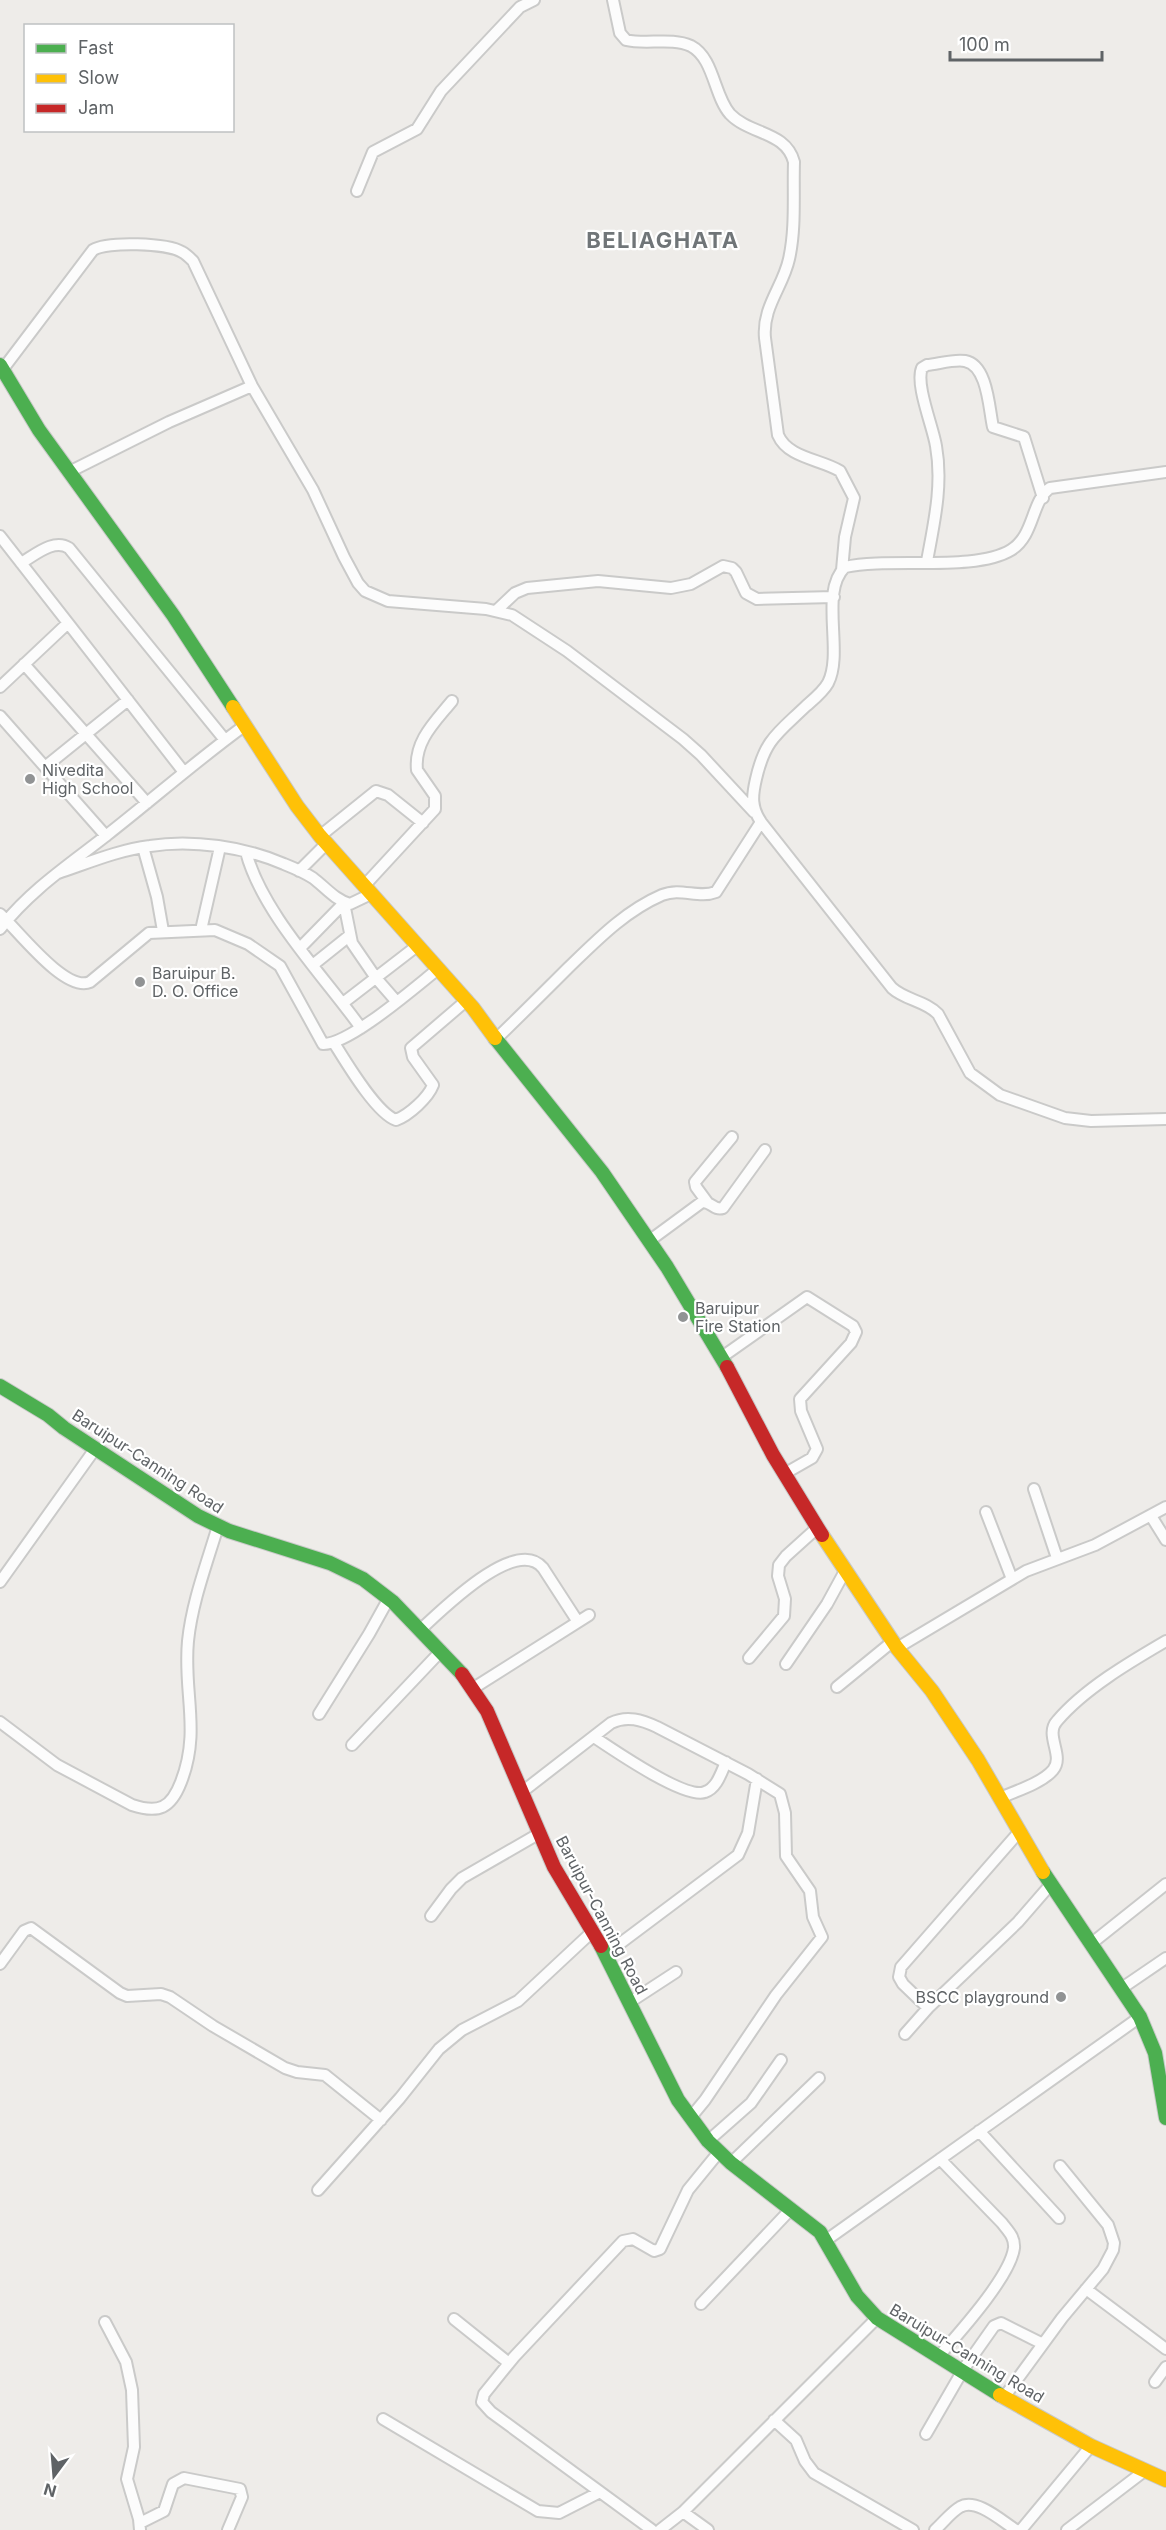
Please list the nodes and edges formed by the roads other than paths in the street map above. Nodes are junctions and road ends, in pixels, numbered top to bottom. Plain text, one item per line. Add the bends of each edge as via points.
1 (534, 0) edge
2 (613, 0) edge
3 (357, 191) dead end
4 (2, 372) edge
5 (252, 386) junction
6 (69, 472) junction
7 (1166, 472) edge
8 (1043, 498) junction
9 (0, 536) edge
10 (927, 561) junction
11 (21, 563) junction
12 (842, 570) junction
13 (834, 597) junction
14 (496, 610) junction
15 (68, 623) junction
16 (24, 664) junction
17 (0, 687) edge
18 (128, 699) junction
19 (452, 701) dead end
20 (0, 716) edge
21 (244, 726) junction
22 (85, 735) junction
23 (225, 740) junction
24 (45, 767) junction
25 (183, 771) junction
26 (147, 803) junction
27 (758, 817) junction
28 (423, 823) junction
29 (106, 836) junction
30 (323, 840) junction
31 (143, 847) junction
32 (220, 848) junction
33 (246, 852) junction
34 (299, 871) junction
35 (58, 873) junction
36 (368, 890) junction
37 (344, 903) junction
38 (2, 921) edge
39 (201, 930) junction
40 (163, 932) junction
41 (350, 936) junction
42 (417, 946) junction
43 (301, 947) junction
44 (314, 964) junction
45 (438, 969) junction
46 (376, 978) junction
47 (467, 1000) junction
48 (396, 1001) junction
49 (343, 1003) junction
50 (361, 1028) junction
51 (495, 1040) junction
52 (334, 1043) junction
53 (1166, 1119) edge
54 (732, 1137) dead end
55 (765, 1150) dead end
56 (707, 1202) junction
57 (649, 1241) junction
58 (722, 1357) junction
59 (0, 1386) edge
60 (95, 1449) junction
61 (784, 1474) junction
62 (1034, 1489) dead end
63 (1166, 1507) edge
64 (986, 1512) dead end
65 (1151, 1515) junction
66 (218, 1526) junction
67 (817, 1528) junction
68 (1166, 1540) edge
69 (1057, 1558) junction
70 (845, 1571) junction
71 (1012, 1579) junction
72 (0, 1582) edge
73 (389, 1598) junction
74 (589, 1615) dead end
75 (578, 1622) junction
76 (420, 1630) junction
77 (1166, 1641) edge
78 (894, 1645) junction
79 (441, 1652) junction
80 (749, 1658) dead end
81 (786, 1664) dead end
82 (837, 1687) dead end
83 (472, 1689) junction
84 (319, 1714) dead end
85 (0, 1722) edge
86 (594, 1737) junction
87 (352, 1745) dead end
88 (726, 1762) junction
89 (757, 1779) junction
90 (522, 1792) junction
91 (1000, 1798) junction
92 (1019, 1832) junction
93 (540, 1833) junction
94 (1051, 1884) junction
95 (1166, 1884) edge
96 (431, 1916) dead end
97 (593, 1931) junction
98 (1092, 1943) junction
99 (606, 1954) junction
100 (1166, 1958) edge
101 (0, 1964) edge
102 (676, 1972) dead end
103 (1122, 1988) junction
104 (630, 2002) junction
105 (928, 2008) junction
106 (1140, 2017) junction
107 (905, 2034) dead end
108 (781, 2060) dead end
109 (819, 2078) dead end
110 (1164, 2097) edge
111 (690, 2117) junction
112 (1166, 2118) edge
113 (381, 2120) junction
114 (980, 2131) junction
115 (708, 2141) junction
116 (719, 2152) junction
117 (940, 2159) junction
118 (731, 2163) junction
119 (1060, 2166) dead end
120 (318, 2190) dead end
121 (790, 2209) junction
122 (1059, 2218) dead end
123 (825, 2241) junction
124 (1086, 2289) junction
125 (701, 2304) dead end
126 (877, 2318) junction
127 (454, 2319) dead end
128 (105, 2322) dead end
129 (1043, 2344) junction
130 (1166, 2349) edge
131 (939, 2356) junction
132 (509, 2363) junction
133 (1166, 2367) edge
134 (963, 2370) junction
135 (1155, 2382) dead end
136 (1005, 2396) junction
137 (382, 2419) dead end
138 (774, 2420) junction
139 (926, 2434) dead end
140 (1090, 2447) junction
141 (1143, 2472) junction
142 (1166, 2480) edge
143 (600, 2492) junction
144 (683, 2512) junction
145 (140, 2526) edge
146 (228, 2530) edge
147 (652, 2530) edge
148 (660, 2530) edge
149 (708, 2530) edge
150 (913, 2530) edge
151 (935, 2530) edge
152 (1016, 2530) edge
153 (1022, 2530) edge
154 (1067, 2530) edge

1 - 3 street via 520,7 441,91 417,129 373,152
2 - 12 street via 620,33 626,40 691,47 704,60 732,116 784,143 792,154 789,258 770,302 765,338 781,442 840,471 854,498
4 - 5 street via 93,250 108,245 157,246 181,251 193,261
4 - 6 street
5 - 6 street
5 - 14 street via 313,490 365,591 388,601
6 - 21 street via 173,615
7 - 8 street via 1050,488
8 - 10 street via 1027,533 1011,550 986,559
8 - 10 street via 1026,440 1022,435 993,427 984,382 975,367 964,361 927,365 922,368 920,380 936,447 940,486
9 - 11 street
10 - 12 street via 849,566
11 - 15 street
11 - 23 street via 55,544 69,548
12 - 13 street
13 - 14 street via 757,599 746,593 732,568 723,566 691,584 671,588 598,581 527,588
13 - 27 street via 832,675 824,690 766,746 753,792
14 - 27 street via 530,625 683,740
15 - 16 street
15 - 18 street
16 - 17 street
16 - 22 street
18 - 22 street
18 - 25 street
19 - 28 street via 418,749 417,770 437,801
20 - 24 street
21 - 23 street
21 - 30 street
22 - 24 street
22 - 26 street
23 - 25 street
24 - 29 street
25 - 26 street
26 - 29 street
27 - 51 street via 716,892 670,892 619,921
27 - 53 street via 892,988 938,1014 965,1066 979,1082 1000,1095 1065,1118
28 - 30 street via 376,790
28 - 36 street
29 - 35 street
30 - 34 street
30 - 36 street
31 - 32 street via 166,844
31 - 35 street
31 - 40 street
32 - 33 street
32 - 39 street
33 - 34 street
33 - 43 street via 256,882
34 - 37 street
35 - 38 street
36 - 37 street via 355,902
36 - 42 street
37 - 41 street
37 - 43 street
38 - 40 street via 43,958 80,984 90,982 149,933
39 - 40 street
39 - 52 street via 222,932 276,962 318,1039 323,1044
41 - 44 street
41 - 46 street
42 - 45 street
42 - 46 street
43 - 44 street
44 - 49 street
45 - 47 street
45 - 48 street
46 - 48 street
46 - 49 street
47 - 51 street
47 - 52 street via 411,1048 433,1085 405,1116 396,1120 360,1083
48 - 50 street
49 - 50 street
50 - 52 street
51 - 57 street via 602,1172
54 - 56 street via 695,1182
55 - 56 street via 726,1206 716,1209
56 - 57 street
57 - 58 street
58 - 61 street
58 - 61 street via 807,1297 853,1326 856,1332 851,1343 800,1399 801,1412 817,1449 812,1458
59 - 60 street, Baruipur-Canning Road
60 - 66 street, Baruipur-Canning Road
60 - 72 street
61 - 67 street
62 - 69 street
63 - 65 street
64 - 71 street
65 - 68 street
65 - 69 street via 1095,1545
66 - 73 street, Baruipur-Canning Road via 330,1563 363,1579
66 - 85 street via 188,1640 191,1753 173,1800 165,1807 144,1809 132,1805 57,1765
67 - 70 street
67 - 80 street via 779,1565 784,1616
69 - 71 street
70 - 78 street
70 - 81 street
71 - 78 street
73 - 76 street, Baruipur-Canning Road
73 - 84 street
74 - 75 street
75 - 76 street via 543,1568 526,1558 492,1572
75 - 83 street
76 - 79 street, Baruipur-Canning Road
77 - 91 street via 1096,1687 1057,1721 1052,1732 1057,1763 1054,1770
78 - 82 street
78 - 91 street via 932,1691
79 - 83 street, Baruipur-Canning Road
79 - 87 street
83 - 90 street, Baruipur-Canning Road via 487,1711
86 - 88 street via 615,1721 638,1719
86 - 88 street via 694,1794 715,1785
86 - 90 street
88 - 89 street
89 - 99 street via 748,1833 738,1855
89 - 111 street via 782,1797 786,1856 810,1892 813,1917 822,1937
90 - 93 street, Baruipur-Canning Road
91 - 92 street
92 - 94 street
92 - 105 street via 901,1967 899,1977 903,1984
93 - 96 street via 462,1878
93 - 97 street, Baruipur-Canning Road via 554,1867
94 - 98 street
94 - 105 street via 1018,1922
95 - 98 street
97 - 99 street, Baruipur-Canning Road
97 - 113 street via 518,2001 462,2030 439,2049
98 - 103 street
99 - 104 street, Baruipur-Canning Road
100 - 103 street
101 - 113 street via 24,1931 32,1928 120,1994 170,1997 285,2068 325,2075
102 - 104 street
103 - 106 street
104 - 111 street, Baruipur-Canning Road
105 - 107 street
106 - 110 street via 1155,2053
106 - 114 street
108 - 115 street via 744,2110
109 - 118 street
110 - 112 street
111 - 115 street, Baruipur-Canning Road
113 - 120 street
114 - 117 street
114 - 122 street
115 - 116 street, Baruipur-Canning Road
116 - 118 street, Baruipur-Canning Road
116 - 132 street via 688,2190 660,2249 654,2251 633,2240 623,2241
117 - 123 street
117 - 131 street via 1002,2223 1014,2246 1006,2269 987,2297
118 - 121 street, Baruipur-Canning Road
119 - 124 street via 1108,2225 1114,2243 1103,2269
121 - 123 street, Baruipur-Canning Road via 820,2232
121 - 125 street
123 - 126 street, Baruipur-Canning Road via 857,2296
124 - 129 street
124 - 130 street
126 - 131 street, Baruipur-Canning Road
126 - 138 street
127 - 132 street
128 - 145 street via 126,2362 132,2390 134,2447 127,2479
129 - 134 street via 1001,2323 994,2326
129 - 136 street
131 - 134 street, Baruipur-Canning Road
132 - 143 street via 482,2402
133 - 135 street
134 - 136 street, Baruipur-Canning Road
134 - 139 street
136 - 140 street, Baruipur-Canning Road
137 - 143 street via 538,2511 566,2511
138 - 144 street
138 - 150 street via 796,2440 814,2473
140 - 141 street, Baruipur-Canning Road
140 - 153 street
141 - 142 street, Baruipur-Canning Road
141 - 154 street
143 - 147 street
144 - 148 street
144 - 149 street
145 - 146 street via 164,2511 173,2484 184,2478 240,2489 242,2497
151 - 152 street via 961,2506 969,2504

